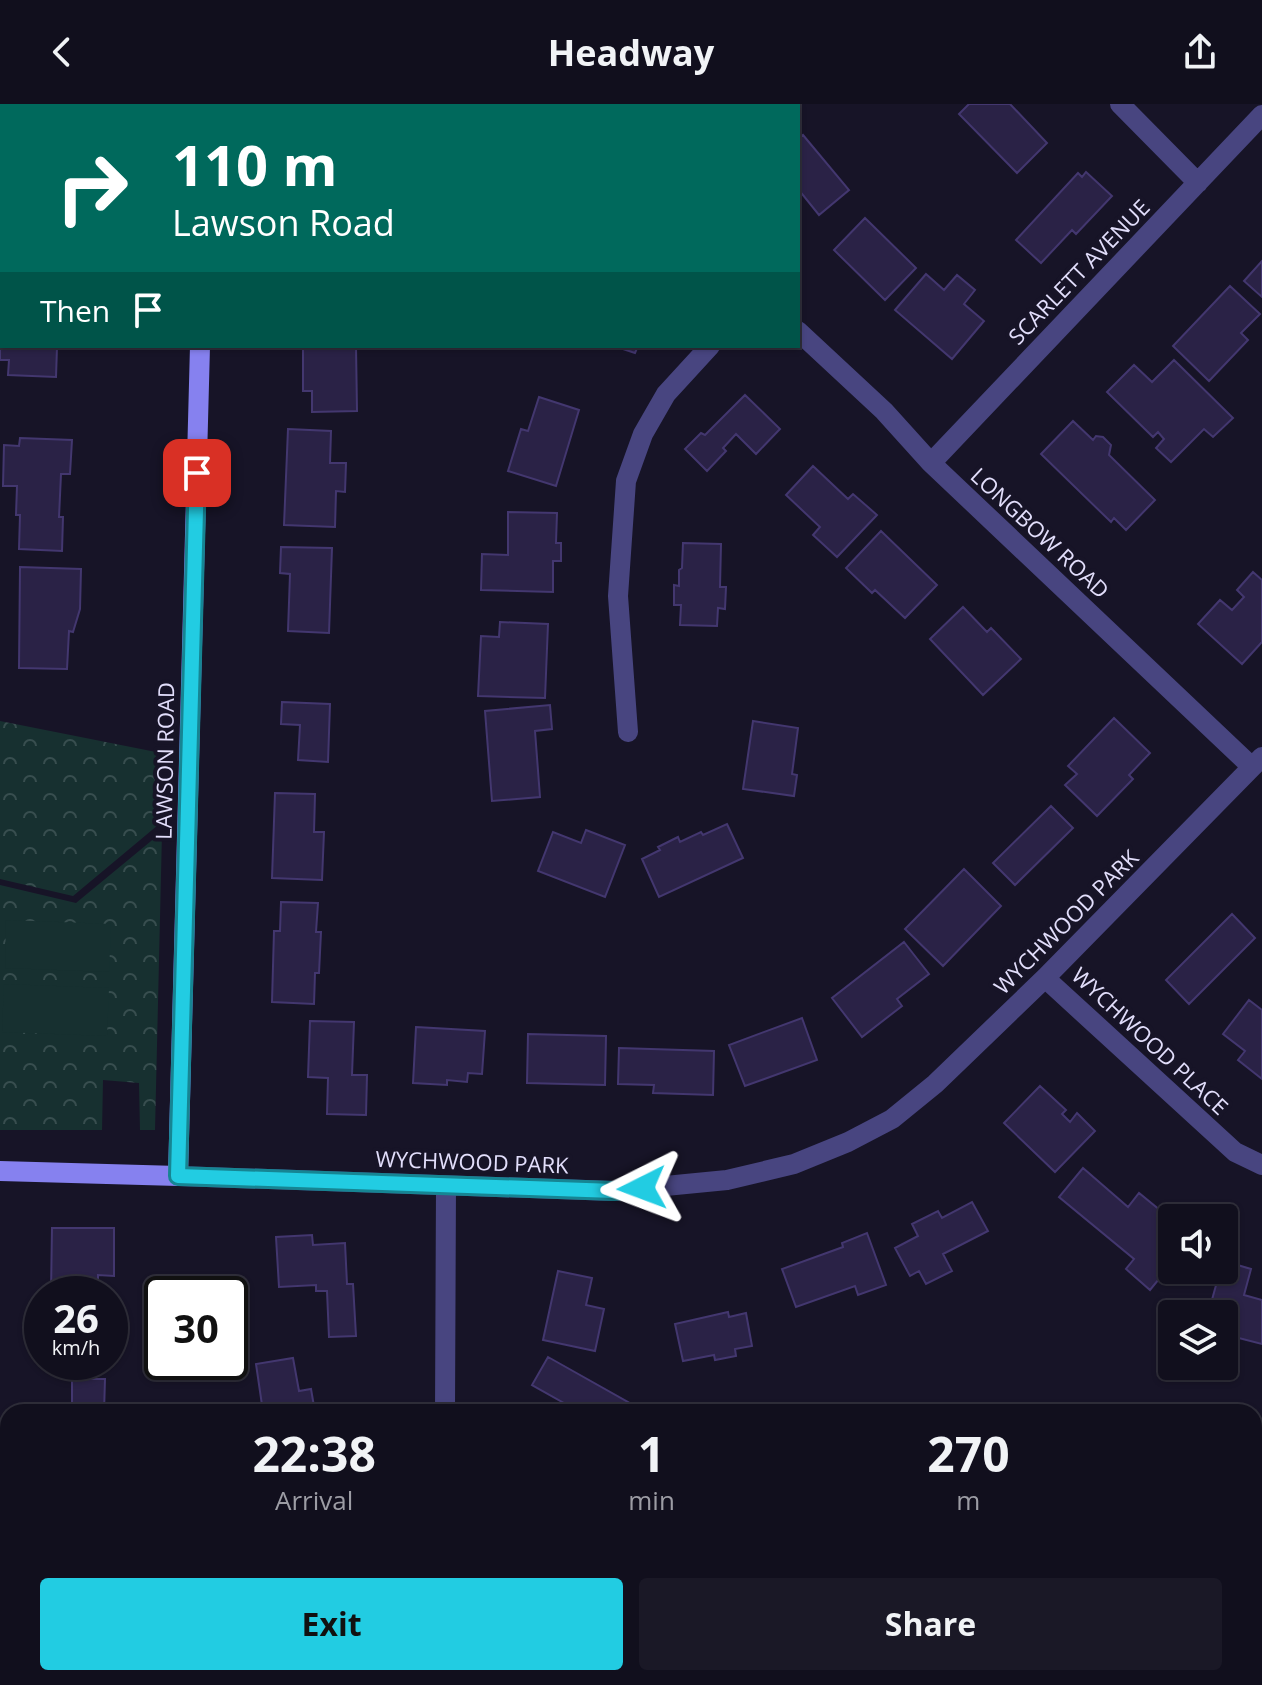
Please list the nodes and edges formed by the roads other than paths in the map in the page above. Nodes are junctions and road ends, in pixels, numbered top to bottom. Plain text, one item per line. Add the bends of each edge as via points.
1 (1120, 104) edge
2 (1262, 115) edge
3 (1198, 183) junction
4 (800, 333) edge
5 (200, 348) edge
6 (708, 348) edge
7 (931, 463) junction
8 (628, 732) dead end
9 (1257, 762) edge
10 (1045, 978) junction
11 (1262, 1165) edge
12 (0, 1171) edge
13 (178, 1176) junction
14 (446, 1186) junction
15 (445, 1404) edge

1 - 3 street
2 - 3 street, SCARLETT AVENUE
3 - 7 street, SCARLETT AVENUE
4 - 7 street, LONGBOW ROAD
5 - 13 street, LAWSON ROAD
6 - 8 street via 666,394 643,434 626,481 618,596
7 - 9 street, LONGBOW ROAD
9 - 10 street, WYCHWOOD PARK
10 - 11 street, WYCHWOOD PLACE via 1235,1152
10 - 14 street, WYCHWOOD PARK via 892,1119 794,1164 727,1180 614,1191
12 - 13 street, WYCHWOOD PARK
13 - 14 street, WYCHWOOD PARK
14 - 15 street

